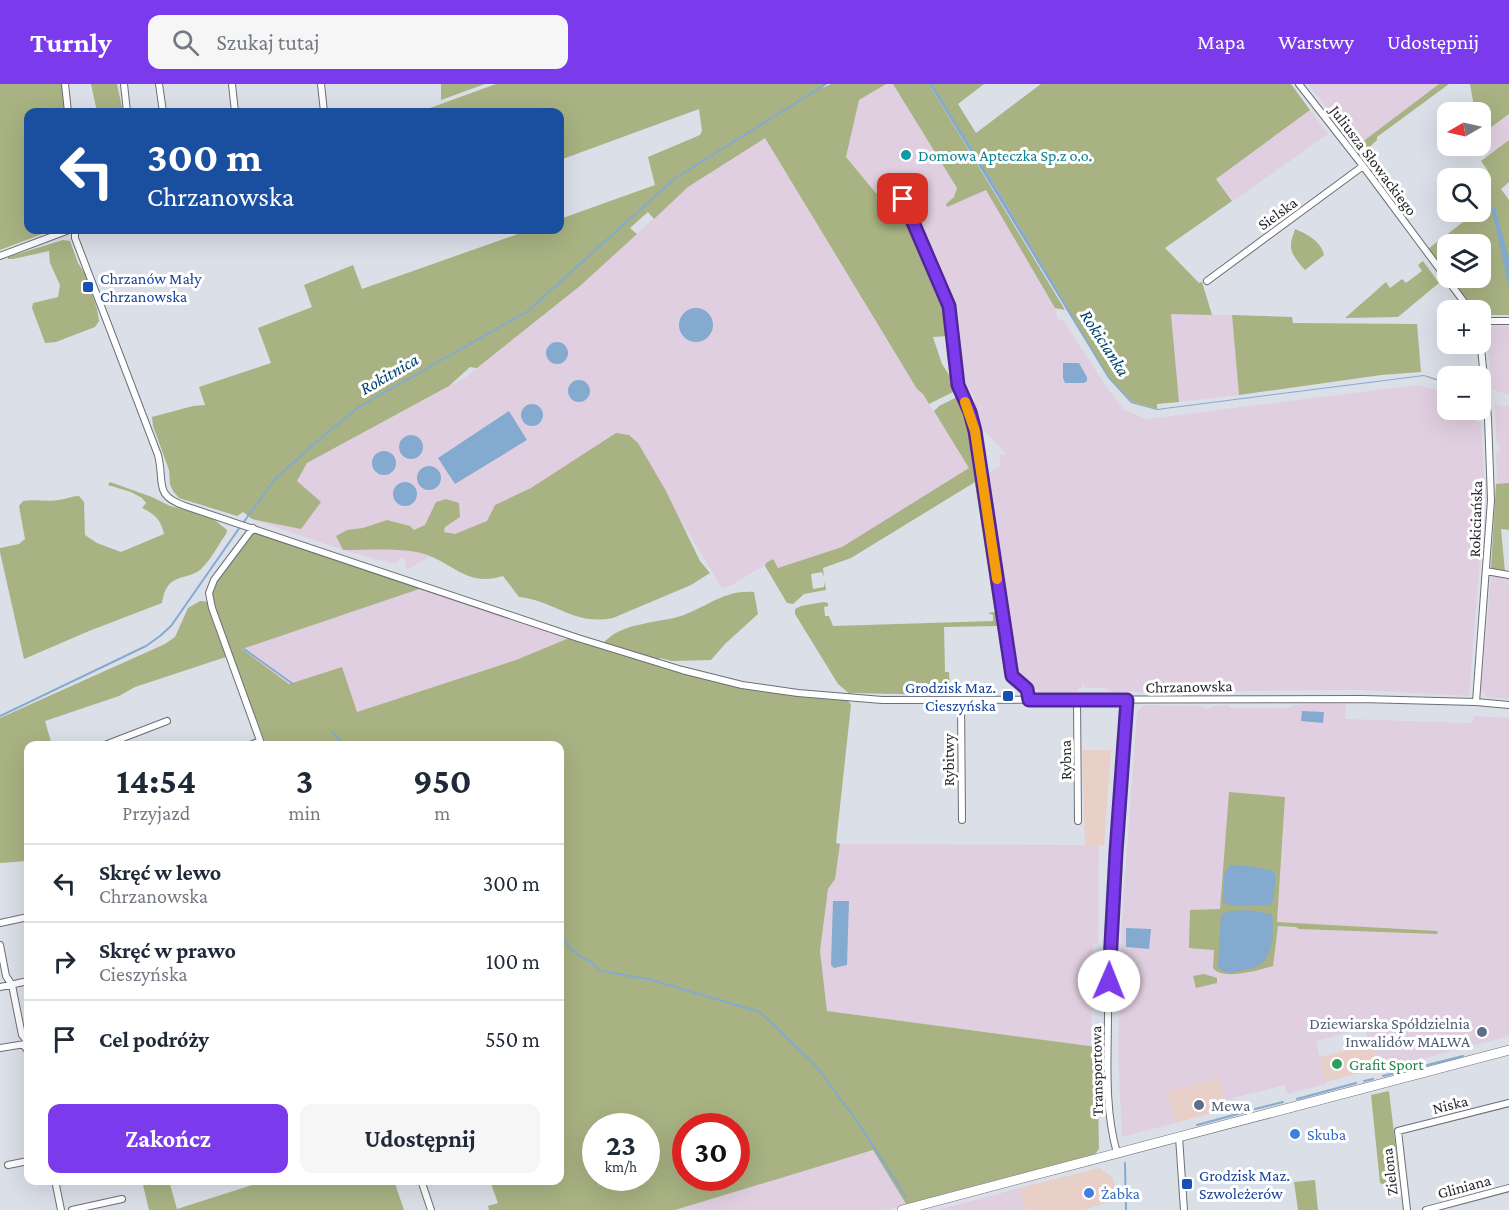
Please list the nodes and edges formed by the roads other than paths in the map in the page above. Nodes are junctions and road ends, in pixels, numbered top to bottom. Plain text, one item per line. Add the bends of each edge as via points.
1 (65, 84) edge
2 (124, 84) edge
3 (159, 84) edge
4 (232, 84) edge
5 (321, 84) edge
6 (1299, 84) edge
7 (68, 108) edge
8 (127, 108) edge
9 (162, 108) edge
10 (235, 108) edge
11 (324, 108) edge
12 (1363, 166) junction
13 (903, 199) dead end
14 (58, 234) edge
15 (75, 234) edge
16 (0, 255) edge
17 (1207, 281) dead end
18 (1463, 300) edge
19 (1491, 321) edge
20 (1509, 321) edge
21 (1482, 354) edge
22 (249, 527) junction
23 (1486, 572) junction
24 (1509, 575) edge
25 (962, 700) junction
26 (1029, 700) junction
27 (1077, 700) junction
28 (1127, 700) junction
29 (1476, 702) junction
30 (1509, 705) edge
31 (167, 721) dead end
32 (115, 741) edge
33 (260, 741) edge
34 (962, 820) dead end
35 (1078, 821) dead end
36 (24, 918) edge
37 (0, 923) edge
38 (0, 945) edge
39 (24, 982) edge
40 (12, 985) junction
41 (0, 987) edge
42 (24, 1038) edge
43 (24, 1042) edge
44 (0, 1048) edge
45 (1509, 1050) edge
46 (1509, 1103) edge
47 (1398, 1131) joint
48 (1179, 1137) junction
49 (1117, 1153) junction
50 (24, 1162) edge
51 (8, 1165) dead end
52 (56, 1185) edge
53 (423, 1185) edge
54 (1509, 1188) edge
55 (122, 1199) dead end
56 (61, 1210) edge
57 (72, 1210) edge
58 (431, 1210) edge
59 (902, 1210) edge
60 (1184, 1210) edge
61 (1407, 1210) edge
62 (1426, 1210) edge

1 - 7 street
2 - 8 street
3 - 9 street
4 - 10 street
5 - 11 street
6 - 12 street, Juliusza Słowackiego
12 - 17 street, Sielska
12 - 18 street, Juliusza Słowackiego
13 - 26 street via 951,313 958,385 975,431 1012,676 1027,689
14 - 16 street
15 - 22 street, Chrzanowska via 158,455 163,492 171,501
19 - 20 street
21 - 23 street, Rokiciańska via 1491,500
22 - 25 street, Chrzanowska via 578,638 742,685 882,700
22 - 33 street via 209,592
23 - 24 street
23 - 29 street, Rokiciańska
25 - 26 street, Chrzanowska
25 - 34 street, Rybitwy
26 - 27 street, Chrzanowska
27 - 28 street, Chrzanowska
27 - 35 street, Rybna
28 - 29 street, Chrzanowska
28 - 49 street, Transportowa via 1109,969 1109,1088
29 - 30 street, Chrzanowska
31 - 32 street
36 - 37 street
38 - 40 street via 6,976
39 - 40 street
40 - 41 street
40 - 42 street
43 - 44 street
45 - 48 street
46 - 47 street, Niska
47 - 61 street, Zielona
48 - 49 street
48 - 60 street
49 - 59 street
50 - 51 street
52 - 56 street
53 - 58 street
54 - 62 street, Gliniana
55 - 57 street

